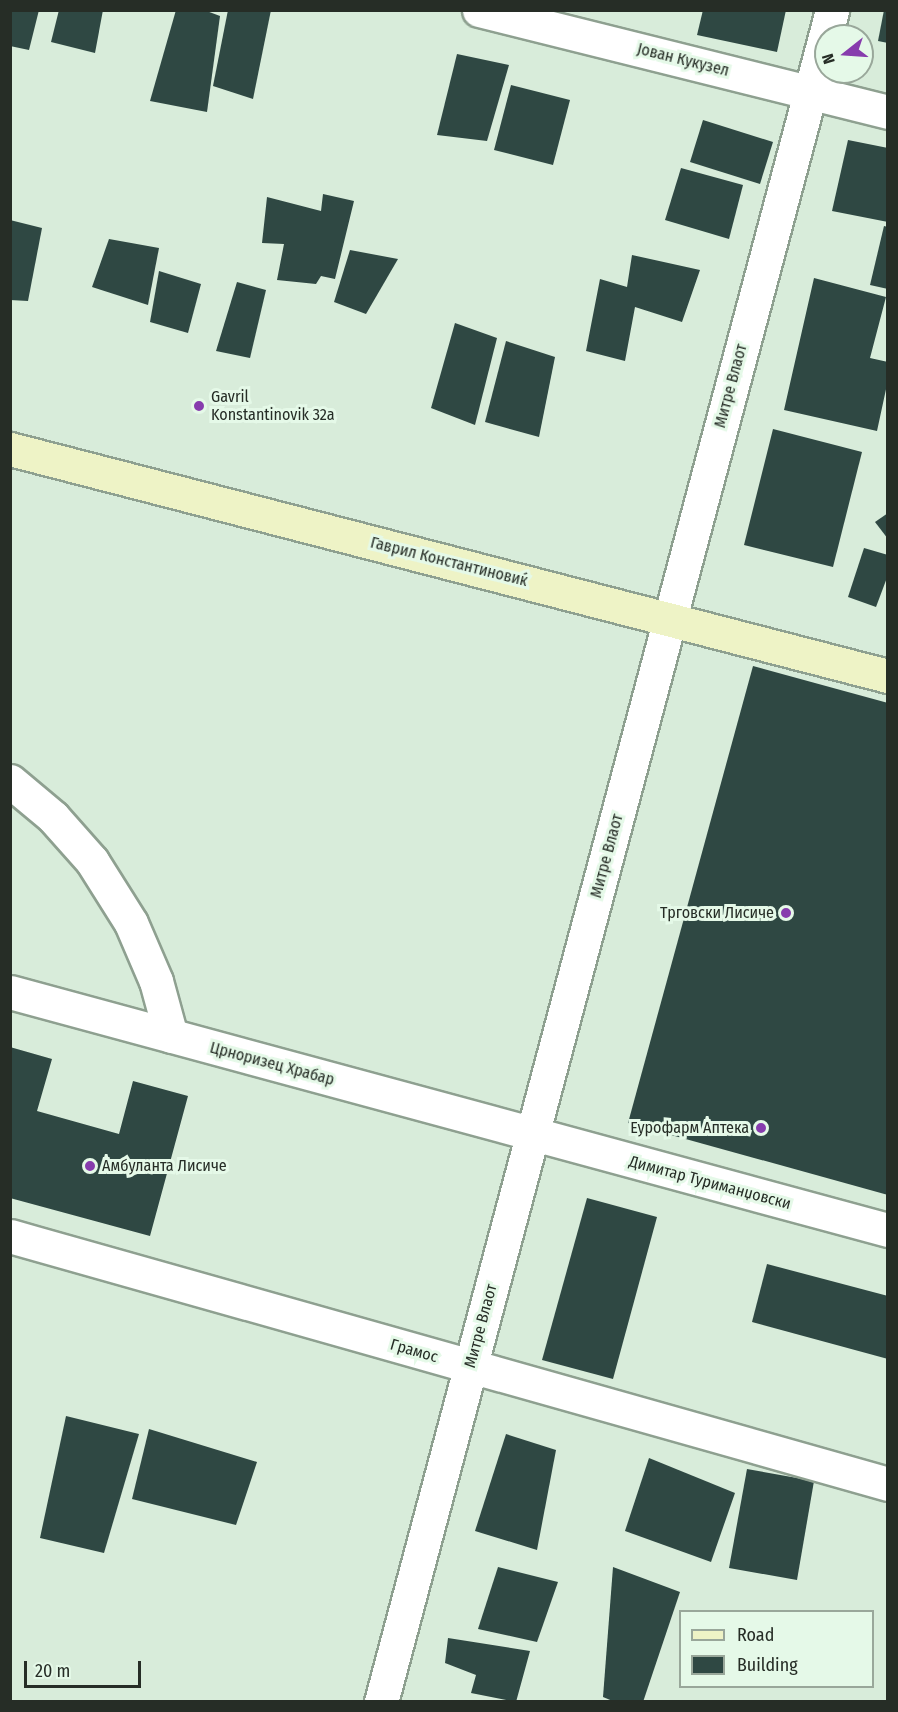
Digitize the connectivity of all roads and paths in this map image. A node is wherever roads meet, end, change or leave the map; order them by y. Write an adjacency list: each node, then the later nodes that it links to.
1 (479, 10): 3 (street, Јован Кукузел)
2 (832, 10): 3 (street, Митре Влаот)
3 (811, 91): 4 (street, Јован Кукузел); 6 (street, Митре Влаот)
4 (888, 112)
5 (10, 450): 6 (street, Гаврил Константиновиќ)
6 (669, 618): 7 (street, Гаврил Константиновиќ); 11 (street, Митре Влаот)
7 (888, 676)
8 (10, 780): 10 (street)
9 (10, 992): 10 (street, Црноризец Храбар)
10 (171, 1036): 11 (street, Црноризец Храбар)
11 (533, 1135): 12 (street, Димитар Туриманџовски); 14 (street, Митре Влаот)
12 (888, 1230)
13 (10, 1236): 14 (street, Грамос)
14 (470, 1366): 15 (street, Грамос); 16 (street, Митре Влаот)
15 (888, 1484)
16 (381, 1701)

